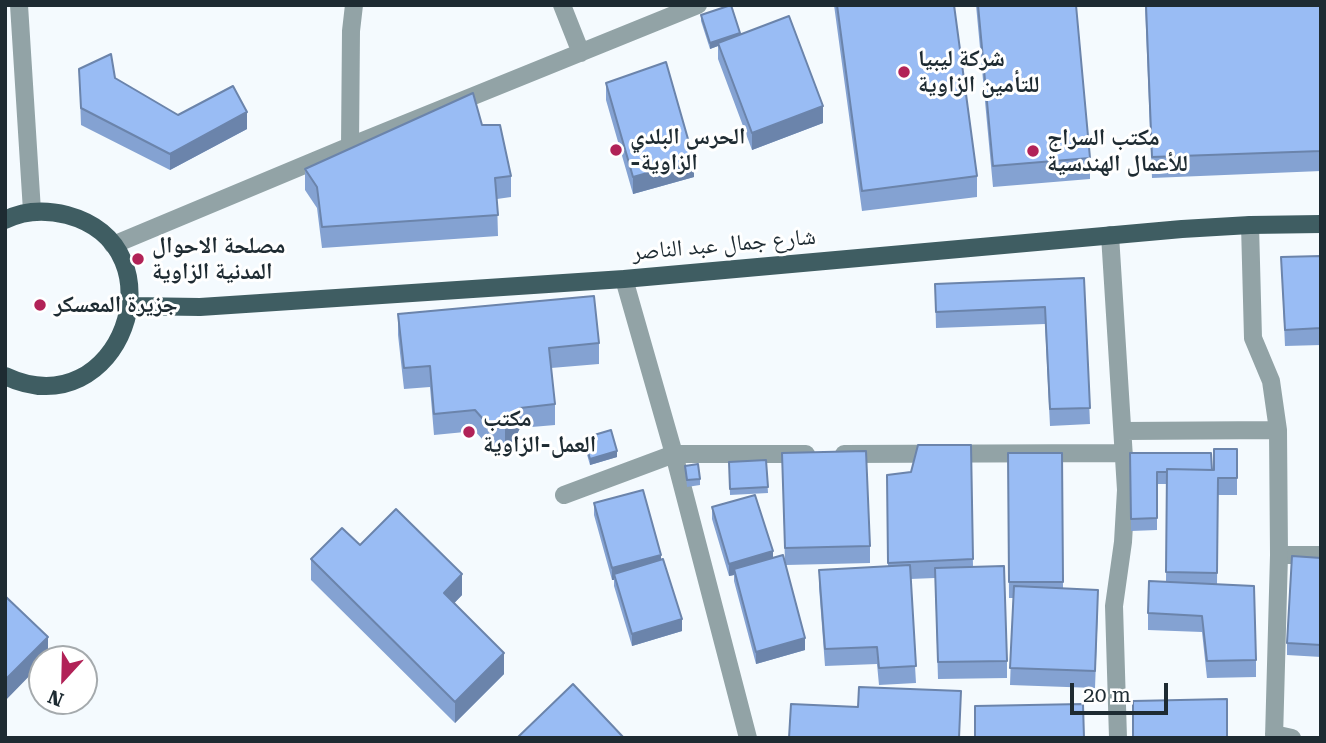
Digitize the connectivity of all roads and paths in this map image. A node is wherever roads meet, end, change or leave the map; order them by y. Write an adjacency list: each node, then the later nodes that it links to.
1 (19, 5): 7 (street)
2 (354, 5): 6 (street)
3 (562, 5): 5 (street)
4 (698, 5): 5 (street)
5 (581, 53): 6 (street)
6 (350, 146): 12 (street)
7 (32, 211): 8 (main road); 12 (main road)
8 (5, 220)
9 (1321, 224): 10 (main road, شارع جمال عبد الناصر)
10 (1250, 225): 11 (main road, شارع جمال عبد الناصر); 16 (street)
11 (1110, 235): 13 (main road, شارع جمال عبد الناصر); 17 (street)
12 (113, 245): 14 (main road)
13 (624, 279): 14 (main road, شارع جمال عبد الناصر); 19 (street)
14 (131, 306): 15 (main road)
15 (8, 381)
16 (1278, 430): 17 (street); 21 (street)
17 (1123, 431): 18 (street)
18 (1124, 453): 19 (street); 25 (street)
19 (674, 454): 20 (street); 24 (street)
20 (564, 495)
21 (1279, 555): 22 (street); 23 (street)
22 (1321, 555)
23 (1273, 736): 26 (street)
24 (748, 738)
25 (1118, 738)
26 (1292, 738)

